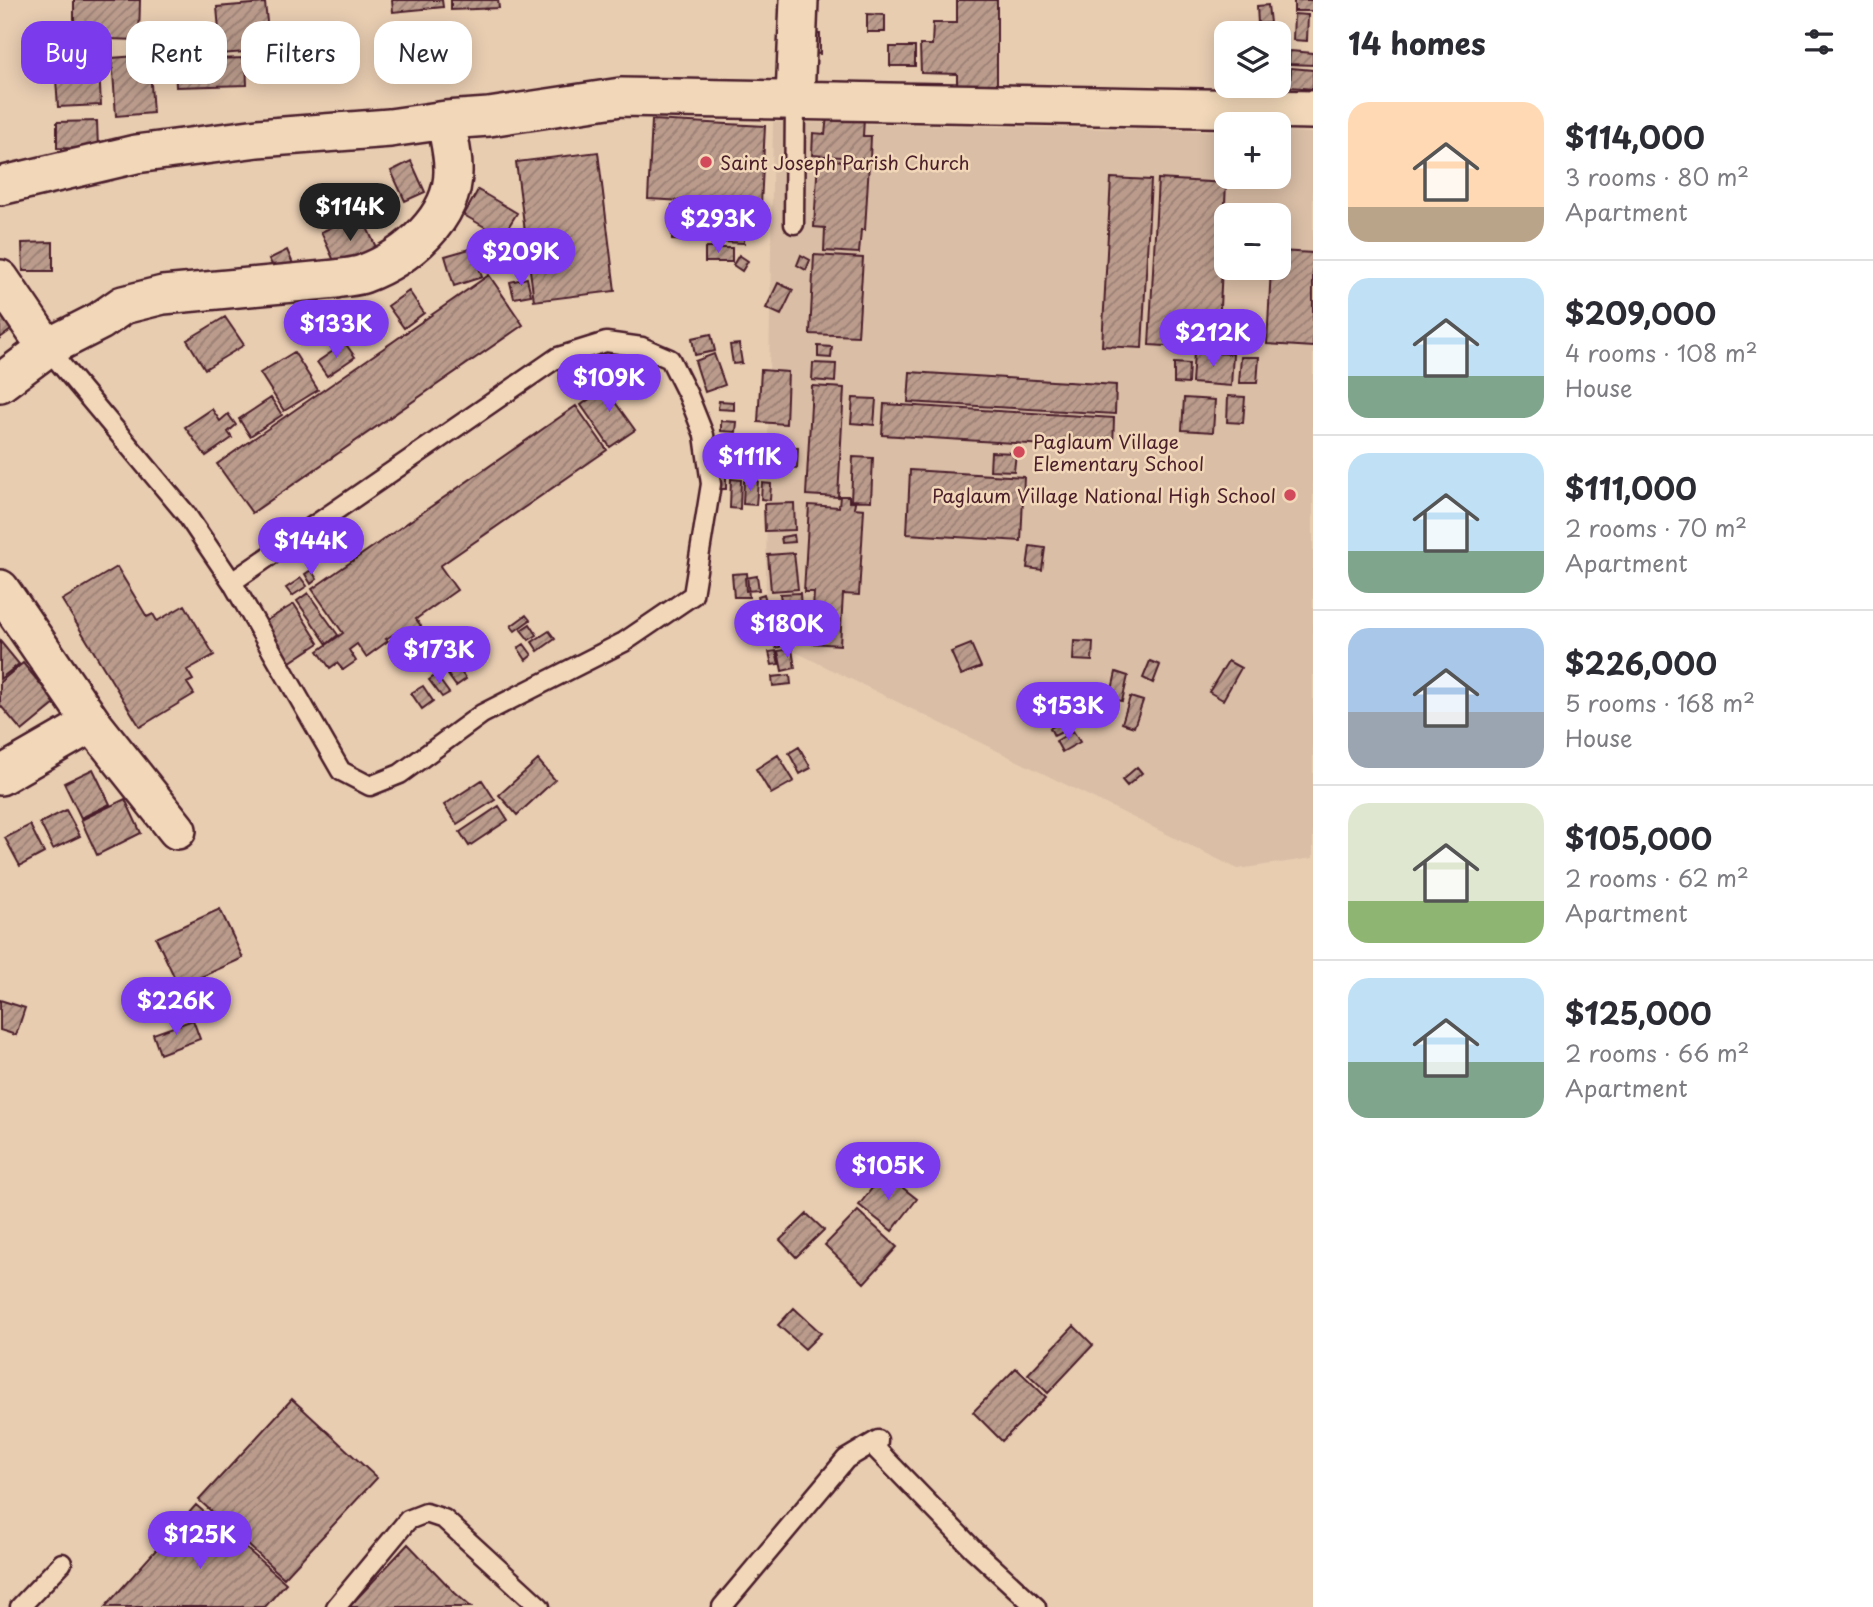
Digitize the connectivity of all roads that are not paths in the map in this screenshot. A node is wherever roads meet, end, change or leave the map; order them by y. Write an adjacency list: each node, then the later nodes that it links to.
1 (799, 0): 2 (street)
2 (795, 99): 3 (street); 4 (street); 6 (lane)
3 (1313, 110)
4 (446, 120): 5 (street); 8 (street)
5 (0, 186)
6 (794, 224)
7 (0, 279): 8 (street)
8 (47, 348): 9 (street); 10 (lane)
9 (0, 383)
10 (232, 582): 10 (lane)
11 (0, 589): 12 (street)
12 (92, 723): 13 (street); 14 (street)
13 (0, 776)
14 (177, 830)
15 (62, 1563): 16 (lane)
16 (20, 1607)
17 (336, 1607): 18 (lane)
18 (540, 1607)
19 (722, 1607): 20 (lane)
20 (1036, 1607)

